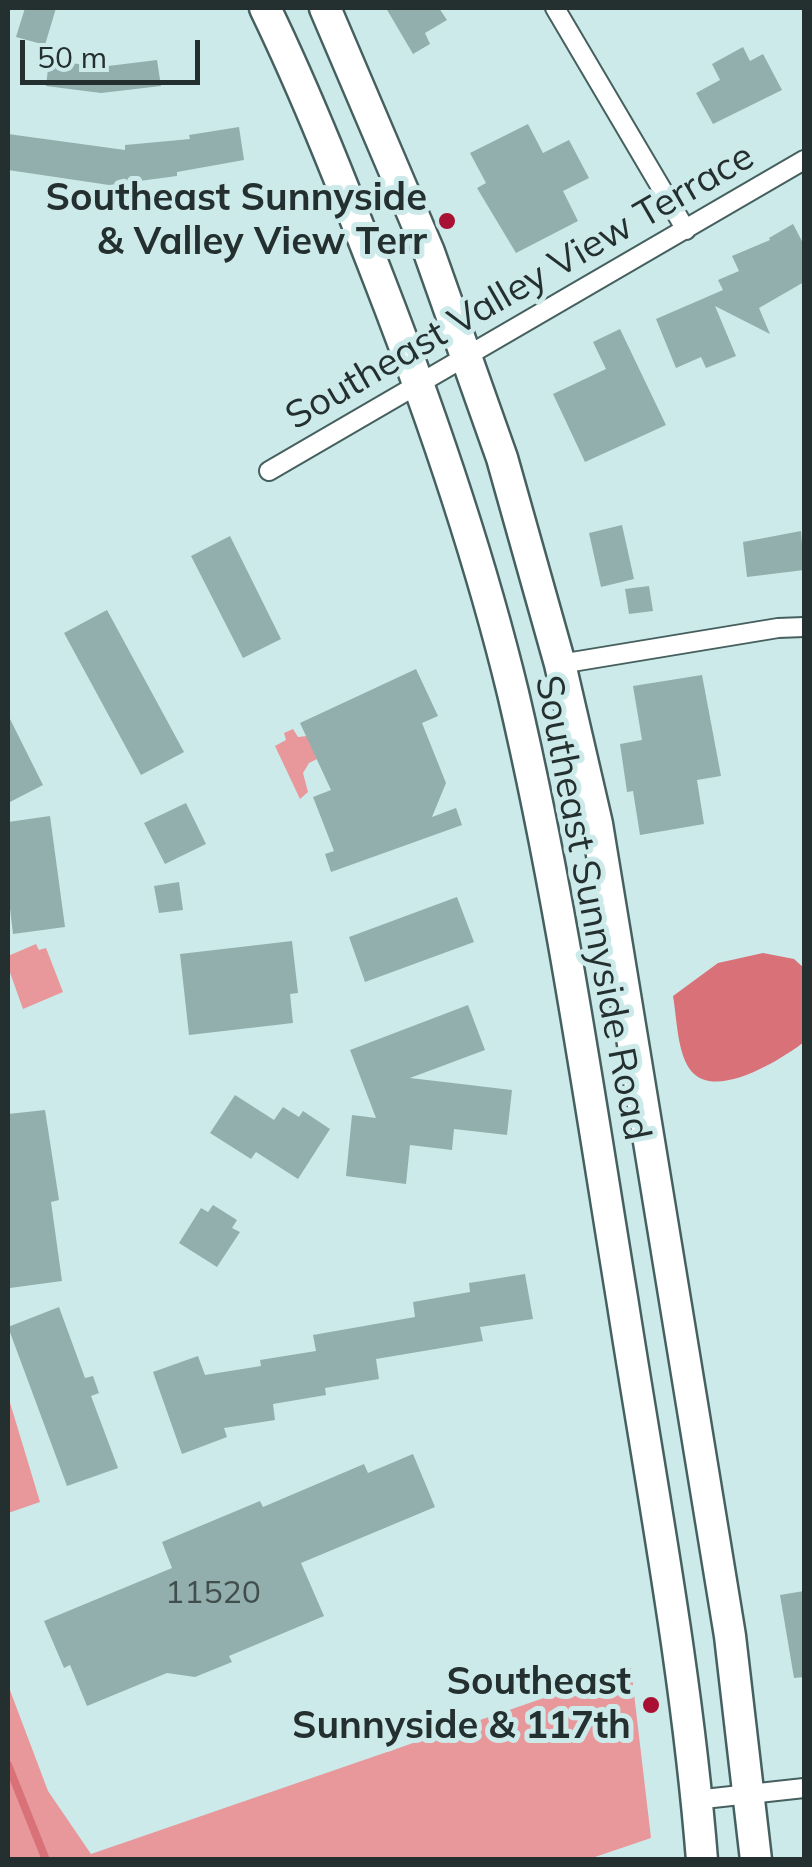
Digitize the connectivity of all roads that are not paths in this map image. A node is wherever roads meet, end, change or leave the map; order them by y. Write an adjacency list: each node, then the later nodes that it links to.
1 (264, 8): 7 (main road, Southeast Sunnyside Road)
2 (325, 8): 6 (main road, Southeast Sunnyside Road)
3 (555, 8): 5 (street)
4 (804, 160): 5 (street, Southeast Valley View Terrace)
5 (686, 230): 6 (street, Southeast Valley View Terrace)
6 (467, 357): 7 (street, Southeast Valley View Terrace); 10 (main road, Southeast Sunnyside Road)
7 (419, 384): 8 (street, Southeast Valley View Terrace); 13 (main road, Southeast Sunnyside Road)
8 (269, 470)
9 (804, 627): 10 (street)
10 (560, 664): 12 (main road, Southeast Sunnyside Road)
11 (804, 1788): 12 (street)
12 (749, 1794): 13 (street); 15 (main road, Southeast Sunnyside Road)
13 (696, 1800): 14 (main road, Southeast Sunnyside Road)
14 (702, 1860)
15 (756, 1860)

